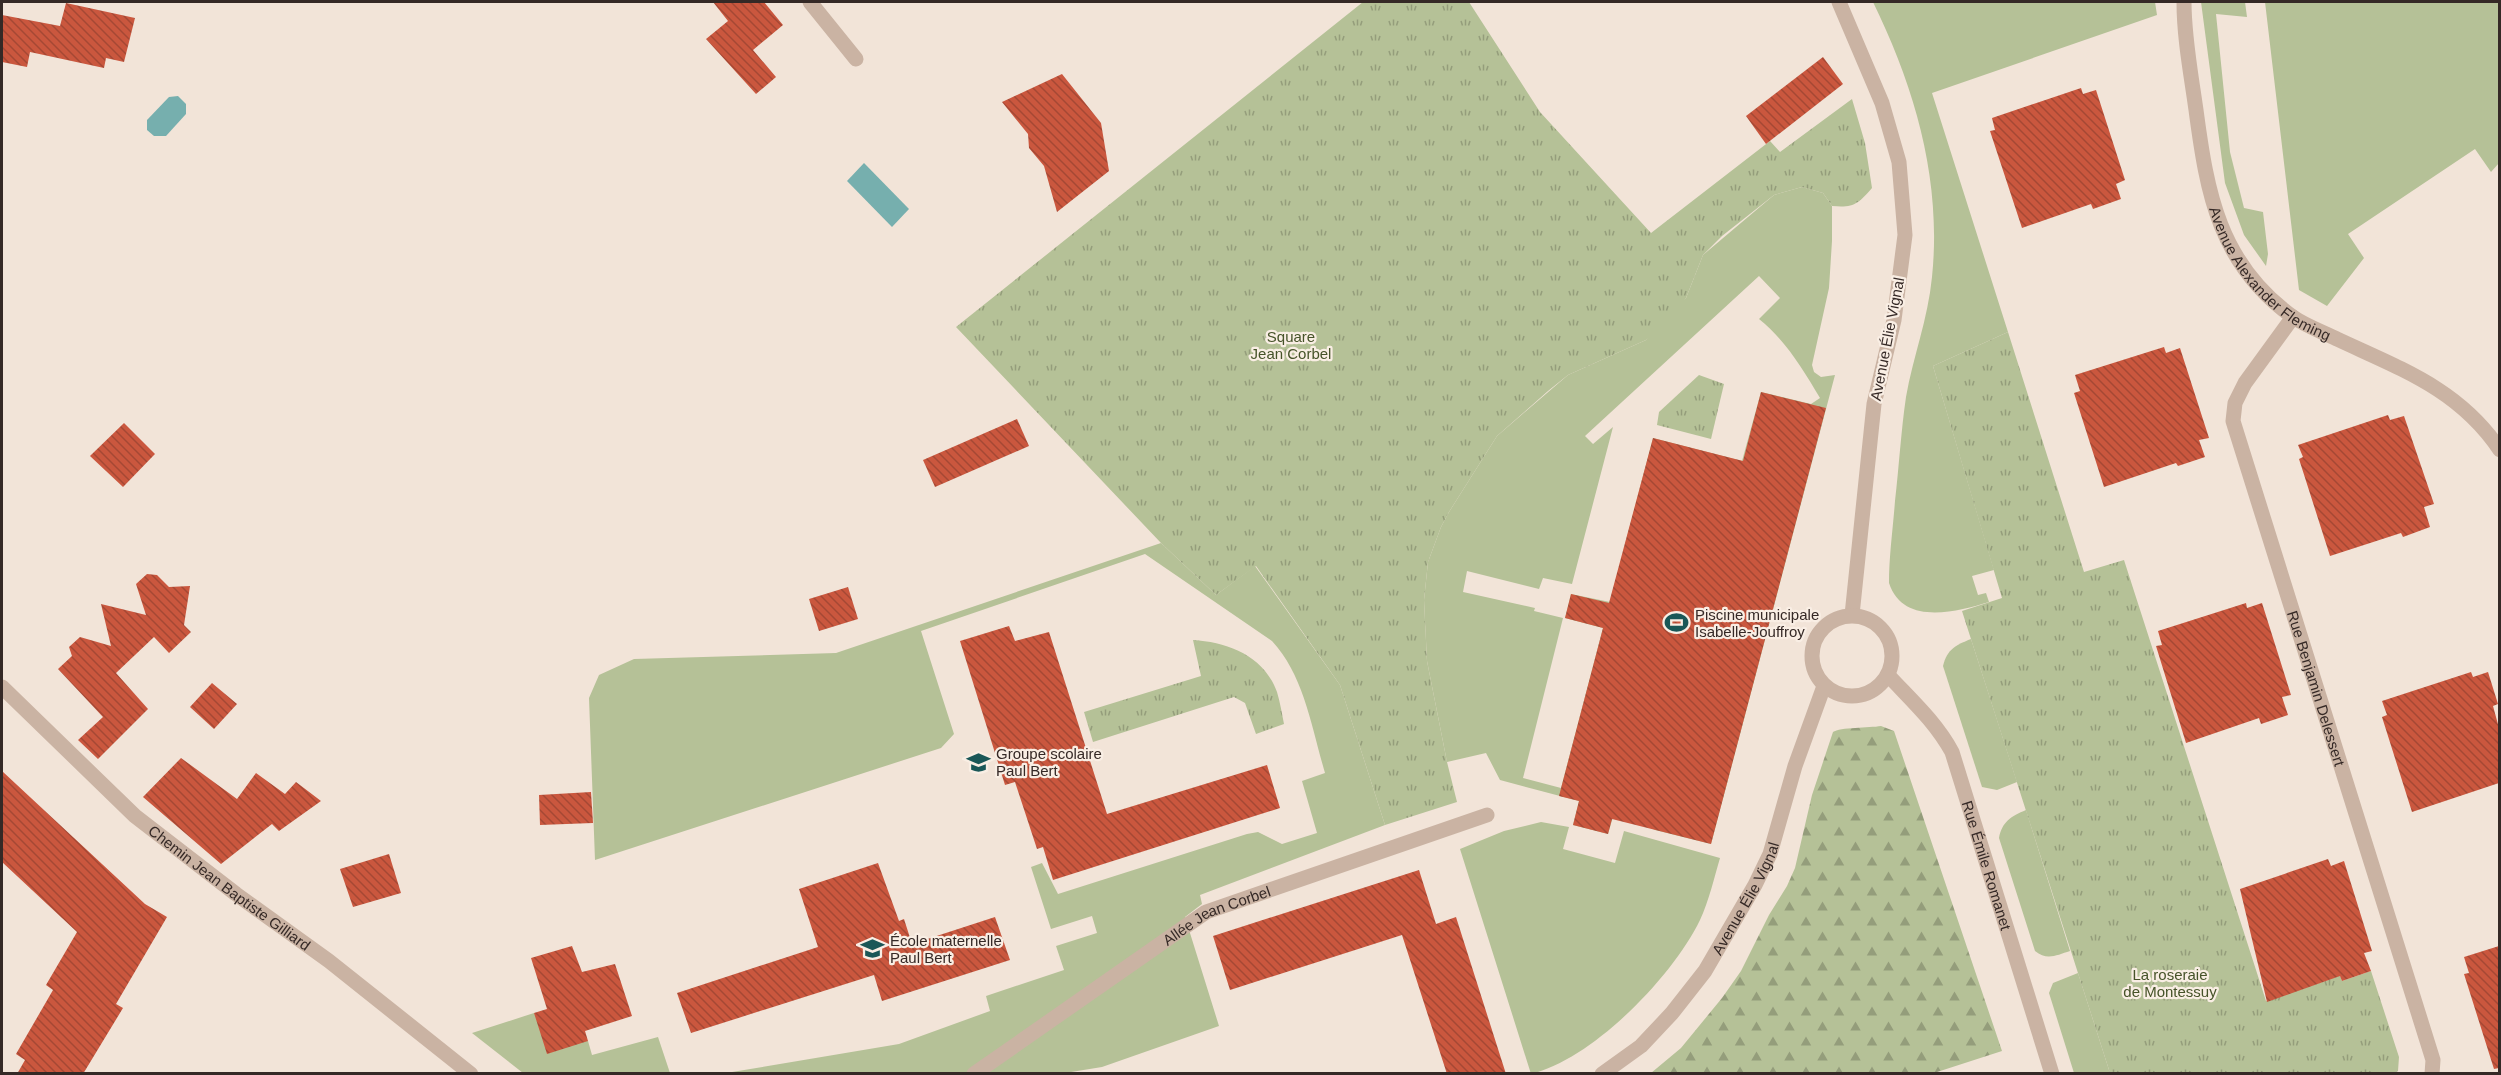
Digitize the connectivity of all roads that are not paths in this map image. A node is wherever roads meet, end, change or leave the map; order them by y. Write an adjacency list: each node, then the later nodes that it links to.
1 (810, 2): 4 (street)
2 (1839, 2): 7 (street, Avenue Élie Vignal)
3 (2184, 2): 5 (street, Avenue Alexander Fleming)
4 (856, 59)
5 (2293, 317): 6 (street, Avenue Alexander Fleming); 16 (street, Rue Benjamin Delessert)
6 (2499, 450)
7 (1851, 615): 8 (street); 9 (street)
8 (1888, 675): 9 (street); 15 (street, Rue Émile Romanet)
9 (1824, 686): 14 (street, Avenue Élie Vignal)
10 (2, 687): 12 (street, Chemin Jean Baptiste Gilliard)
11 (1487, 815): 13 (street, Allée Jean Corbel)
12 (471, 1074)
13 (974, 1074)
14 (1602, 1074)
15 (2052, 1074)
16 (2432, 1074)

